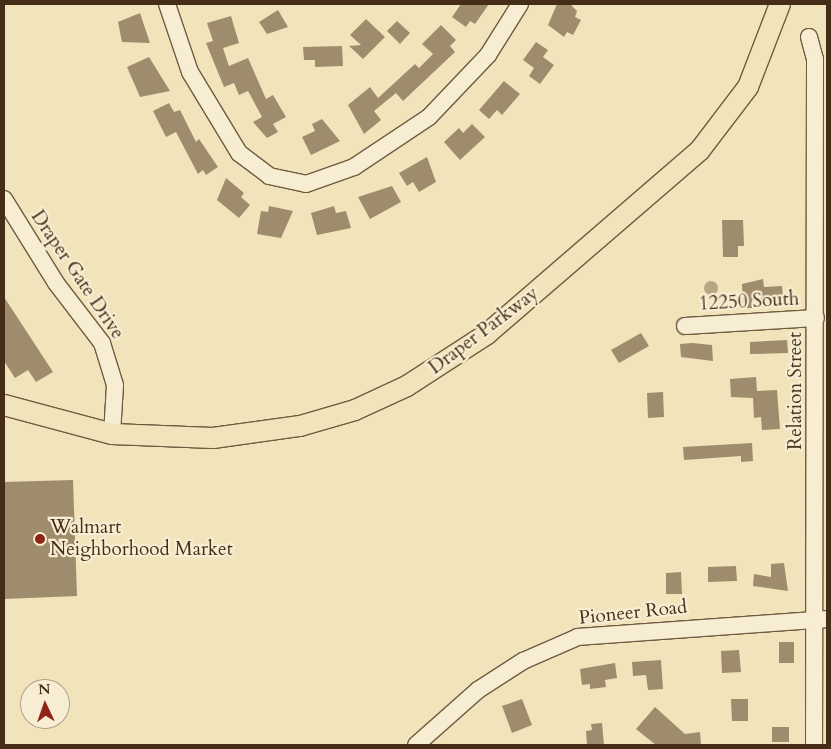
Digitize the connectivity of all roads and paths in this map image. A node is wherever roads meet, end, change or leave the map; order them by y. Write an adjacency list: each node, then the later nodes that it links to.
1 (167, 4): 2 (street)
2 (520, 4)
3 (780, 4): 9 (main road, Draper Parkway)
4 (809, 37): 6 (street, Relation Street)
5 (4, 199): 9 (street, Draper Gate Drive)
6 (816, 318): 7 (street, 12250 South); 10 (street, Relation Street)
7 (685, 326)
8 (4, 405): 9 (main road, Draper Parkway)
9 (112, 434)
10 (822, 619): 11 (street, Pioneer Road); 12 (street, Relation Street)
11 (416, 745)
12 (814, 745)

